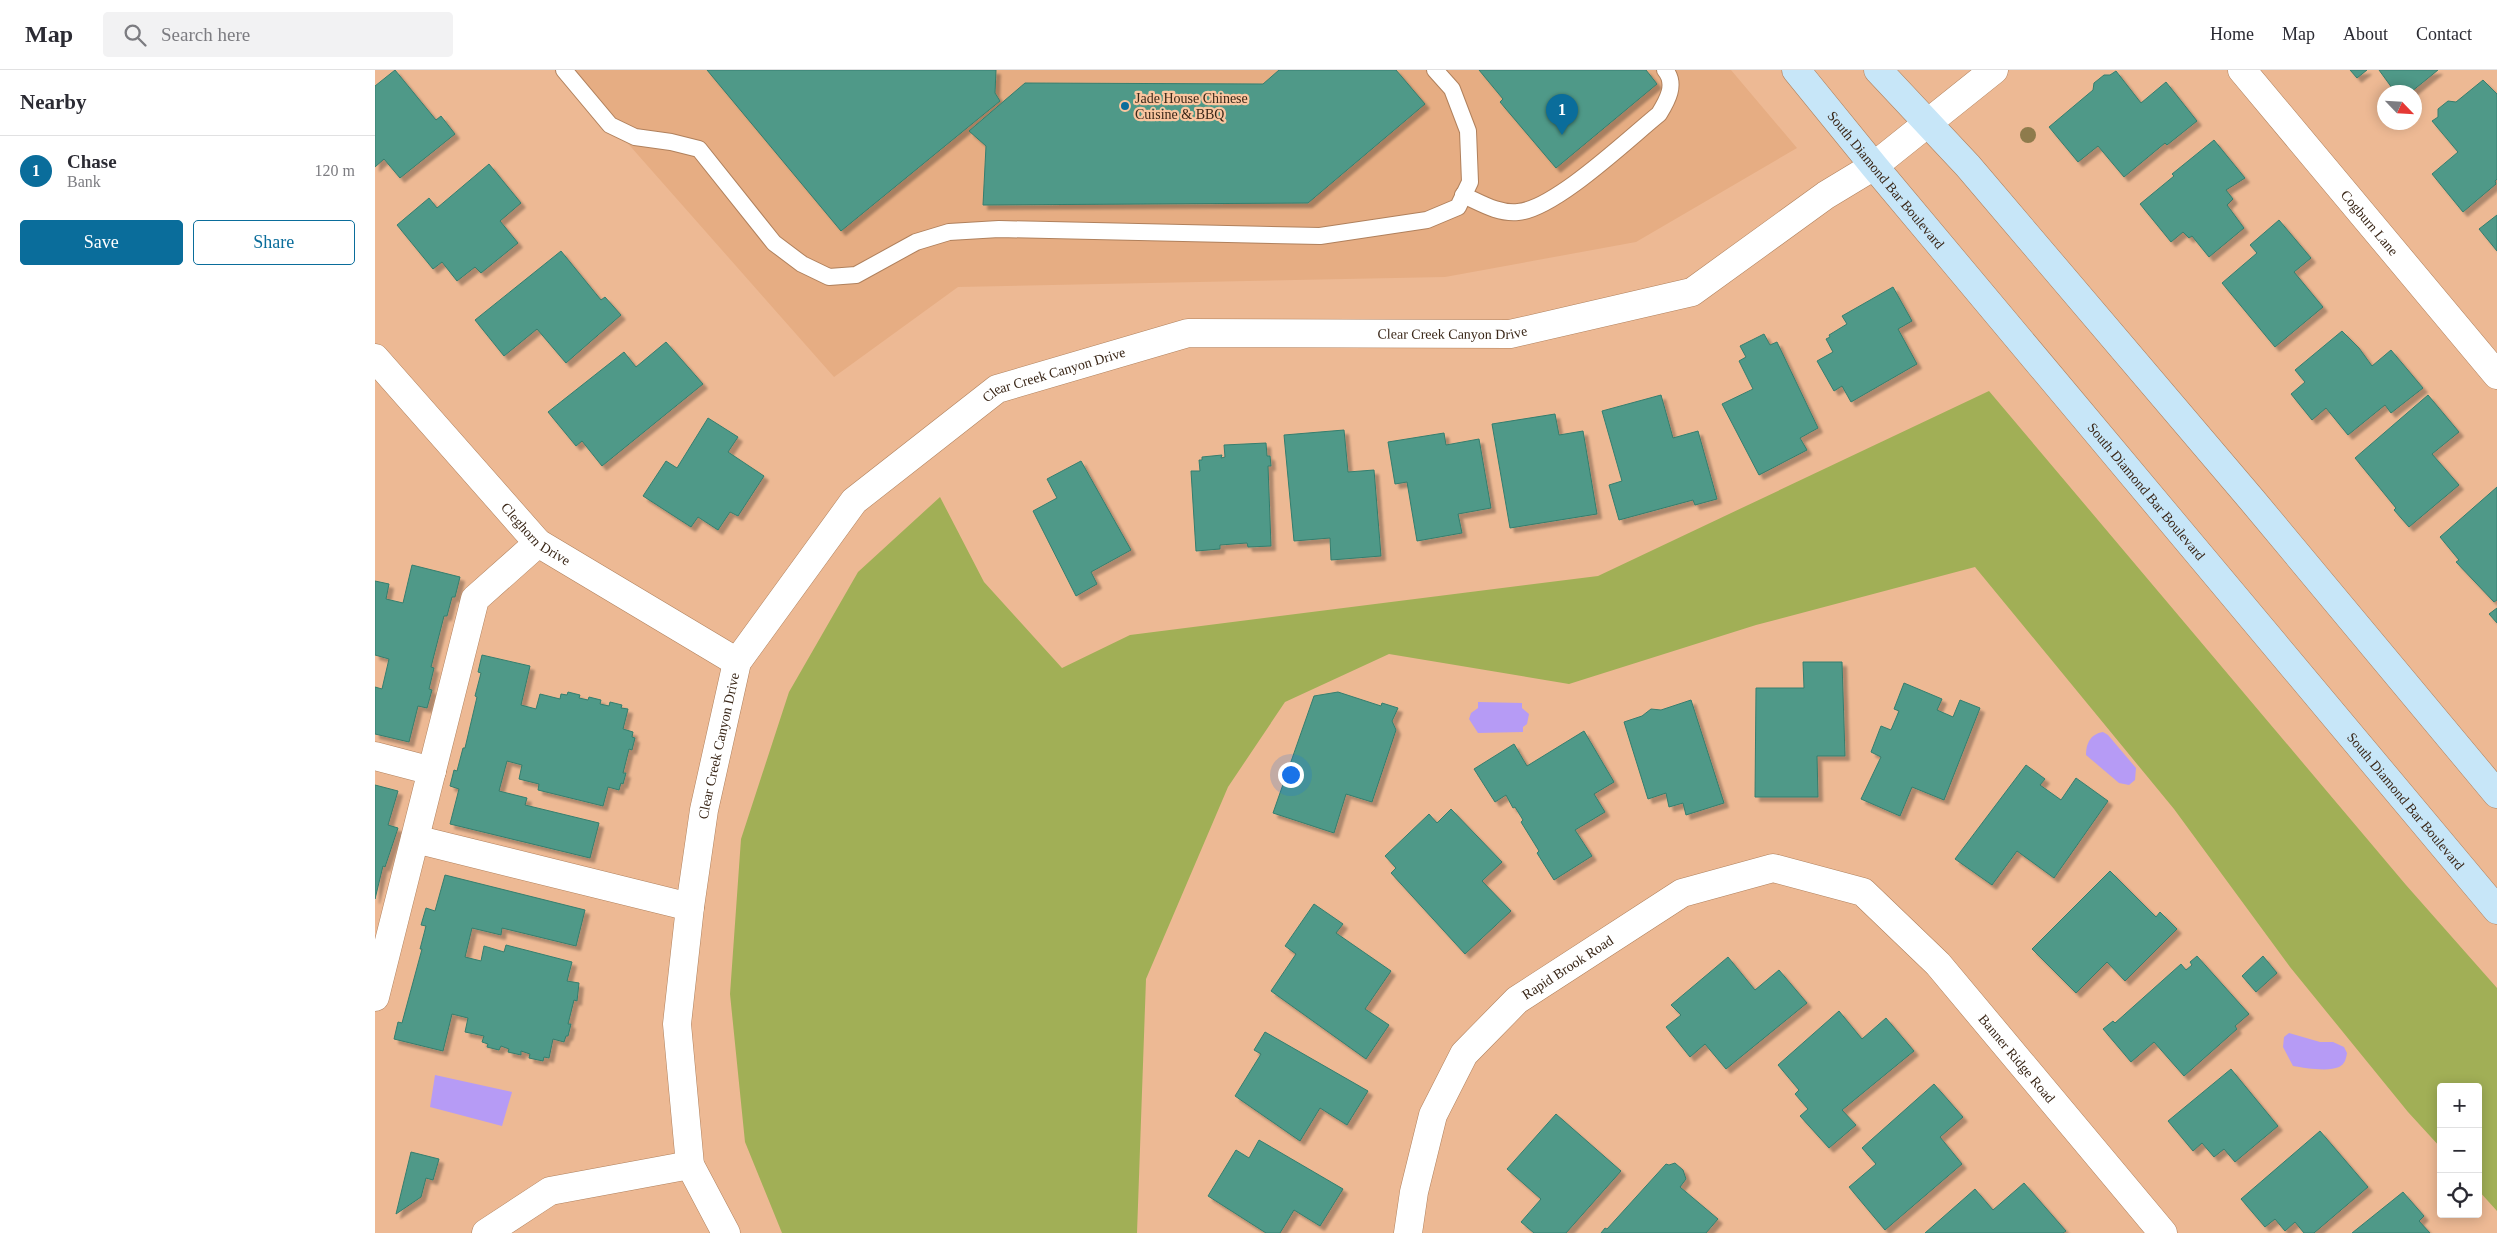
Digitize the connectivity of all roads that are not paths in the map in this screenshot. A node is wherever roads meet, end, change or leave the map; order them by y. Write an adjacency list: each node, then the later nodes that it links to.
1 (564, 70): 10 (lane)
2 (1435, 70): 10 (lane)
3 (1665, 70): 10 (lane)
4 (1796, 70): 9 (main road, South Diamond Bar Boulevard)
5 (1878, 70): 8 (main road)
6 (1994, 70): 8 (street, Clear Creek Canyon Drive)
7 (2242, 70): 12 (street, Cogburn Lane)
8 (1927, 123): 9 (street, Clear Creek Canyon Drive); 17 (main road)
9 (1874, 166): 14 (street, Clear Creek Canyon Drive); 21 (main road, South Diamond Bar Boulevard)
10 (1463, 195)
11 (375, 358): 13 (street, Cleghorn Drive)
12 (2497, 375)
13 (538, 543): 14 (street, Cleghorn Drive); 16 (street)
14 (737, 662): 20 (street, Clear Creek Canyon Drive)
15 (375, 756): 16 (street)
16 (432, 771): 18 (street)
17 (2497, 794)
18 (415, 839): 20 (street); 22 (street)
19 (1863, 892): 26 (street, Rapid Brook Road); 27 (street, Banner Ridge Road)
20 (690, 906): 23 (street, Clear Creek Canyon Drive)
21 (2497, 910)
22 (375, 997)
23 (690, 1165): 24 (street); 25 (street, Clear Creek Canyon Drive)
24 (486, 1233)
25 (726, 1233)
26 (1408, 1233)
27 (2163, 1233)

